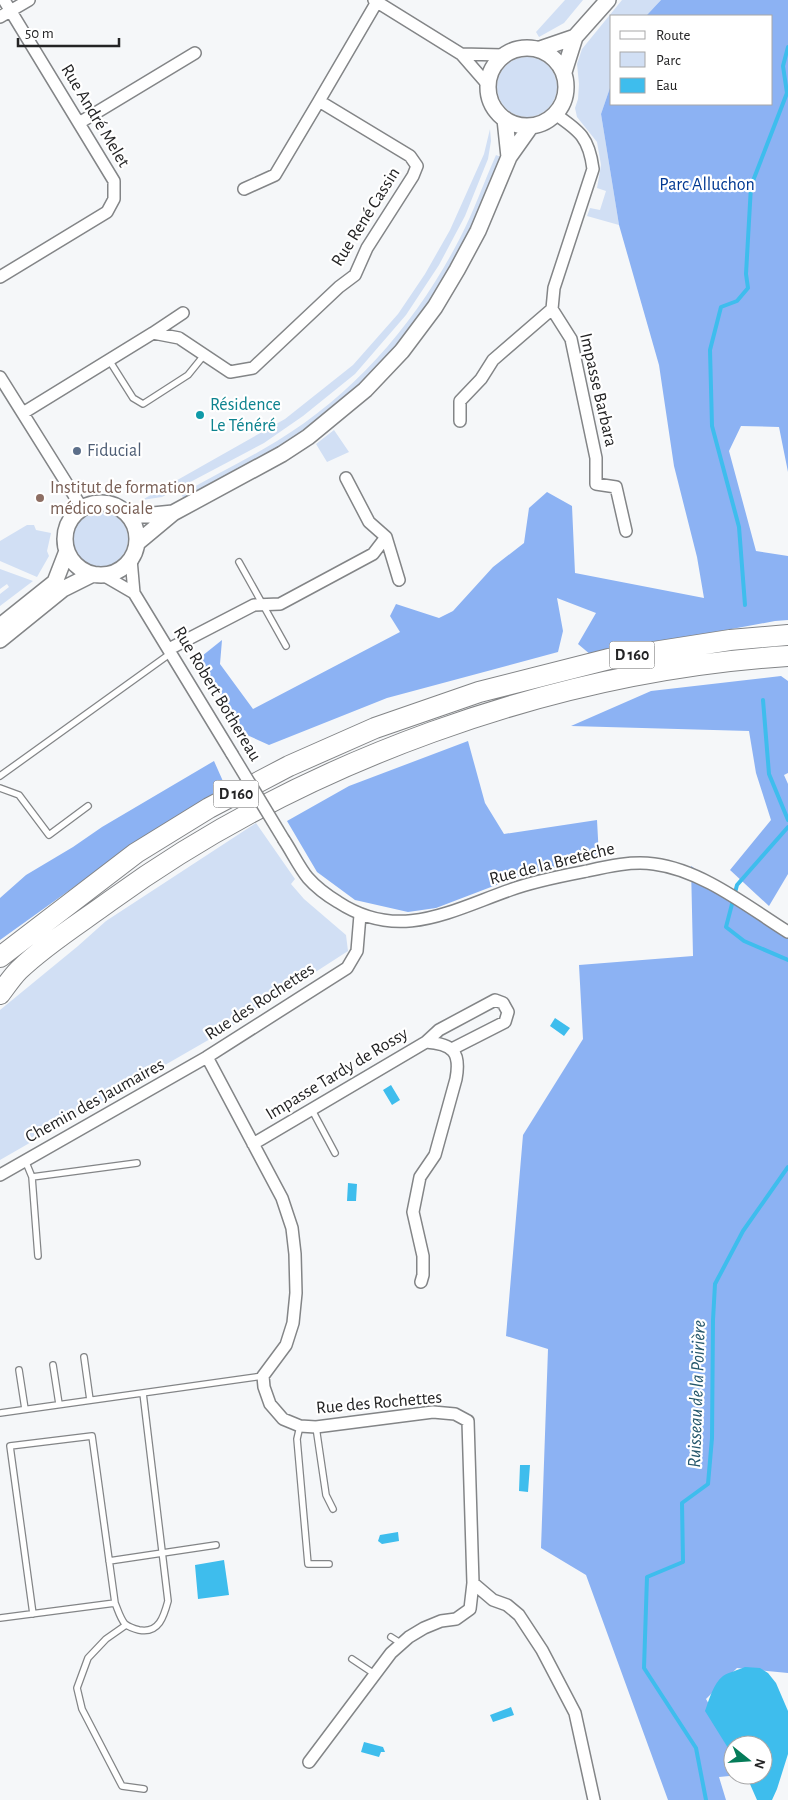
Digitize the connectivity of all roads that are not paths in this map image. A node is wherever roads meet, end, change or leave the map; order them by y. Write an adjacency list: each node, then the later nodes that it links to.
1 (4, 0): 5 (street, Rue André Melet)
2 (29, 0): 5 (street)
3 (608, 0): 7 (main road)
4 (376, 1): 10 (street); 14 (street)
5 (11, 11): 6 (street); 17 (street, Rue André Melet)
6 (0, 17)
7 (575, 38): 8 (main road); 12 (main road)
8 (540, 49): 11 (main road); 12 (main road)
9 (195, 53): 17 (street)
10 (461, 54): 11 (street); 13 (street)
11 (503, 55): 13 (main road)
12 (564, 72): 15 (main road)
13 (488, 85): 16 (main road)
14 (318, 101): 20 (street); 25 (street, Rue René Cassin)
15 (555, 114): 18 (main road); 22 (street)
16 (505, 119): 18 (main road); 19 (main road)
17 (79, 124): 21 (street, Rue André Melet)
18 (530, 126): 19 (main road)
19 (509, 157): 32 (main road)
20 (244, 188)
21 (0, 277)
22 (552, 309): 29 (street); 34 (street, Impasse Barbara)
23 (183, 313): 24 (street)
24 (153, 333): 25 (street, Rue René Cassin); 26 (street)
25 (205, 354): 26 (lane)
26 (109, 360): 28 (street)
27 (0, 377): 28 (street)
28 (23, 412): 31 (street)
29 (460, 421)
30 (346, 478): 35 (street)
31 (82, 508): 33 (main road); 37 (main road)
32 (172, 514): 33 (main road); 36 (main road)
33 (128, 515): 36 (main road)
34 (626, 531)
35 (386, 537): 41 (street); 43 (street)
36 (137, 542): 38 (main road)
37 (67, 551): 40 (main road); 44 (main road)
38 (131, 559): 40 (main road); 42 (street, Rue Robert Bothereau)
39 (239, 562): 43 (lane)
40 (98, 575): 42 (street, Rue Robert Bothereau); 46 (main road)
41 (399, 580)
42 (134, 593): 48 (street, Rue Robert Bothereau)
43 (264, 605): 47 (lane); 48 (street)
44 (0, 626)
45 (788, 635): 56 (highway, D 160)
46 (0, 640)
47 (286, 646)
48 (170, 651): 50 (lane); 53 (street, Rue Robert Bothereau, bridge)
49 (788, 656): 57 (highway, D 160)
50 (0, 776)
51 (0, 788): 52 (lane)
52 (88, 806)
53 (284, 840): 54 (street, Rue de la Bretèche)
54 (360, 915): 55 (street, Rue de la Bretèche); 62 (street, Rue des Rochettes)
55 (788, 932)
56 (0, 957)
57 (18, 971): 58 (highway, D 160); 59 (highway, D 160)
58 (0, 987)
59 (0, 994)
60 (426, 1042): 61 (street, Impasse Tardy de Rossy); 61 (street); 63 (street, Impasse Tardy de Rossy)
61 (452, 1049): 71 (street)
62 (207, 1057): 64 (street, Rue des Rochettes); 66 (street, Chemin des Jaumaires)
63 (312, 1110): 64 (street, Impasse Tardy de Rossy); 65 (lane)
64 (253, 1144): 75 (street, Rue des Rochettes)
65 (334, 1153)
66 (25, 1160): 68 (street, Chemin des Jaumaires); 69 (lane)
67 (137, 1163): 69 (lane)
68 (0, 1174)
69 (32, 1177): 70 (lane)
70 (38, 1256)
71 (421, 1282)
72 (84, 1357): 77 (lane)
73 (53, 1365): 78 (lane)
74 (19, 1370): 79 (lane)
75 (263, 1376): 76 (lane); 81 (street, Rue des Rochettes)
76 (143, 1393): 77 (lane); 85 (lane)
77 (90, 1400): 78 (lane)
78 (59, 1404): 79 (lane)
79 (25, 1409): 80 (lane)
80 (0, 1413)
81 (300, 1426): 82 (street, Rue des Rochettes); 87 (lane)
82 (316, 1427): 83 (lane); 88 (street, Rue des Rochettes)
83 (332, 1509)
84 (216, 1545): 85 (lane)
85 (163, 1554): 86 (lane); 92 (lane)
86 (109, 1561): 89 (lane); 90 (lane)
87 (329, 1564)
88 (473, 1583): 94 (street, Rue des Rochettes); 99 (street)
89 (115, 1603): 90 (lane); 92 (lane)
90 (33, 1614): 91 (lane)
91 (0, 1618)
92 (126, 1625): 98 (lane)
93 (391, 1637): 94 (lane)
94 (402, 1644): 96 (street, Rue des Rochettes)
95 (352, 1658): 96 (lane)
96 (376, 1675): 97 (street, Rue des Rochettes)
97 (309, 1762)
98 (144, 1789)
99 (594, 1800)

